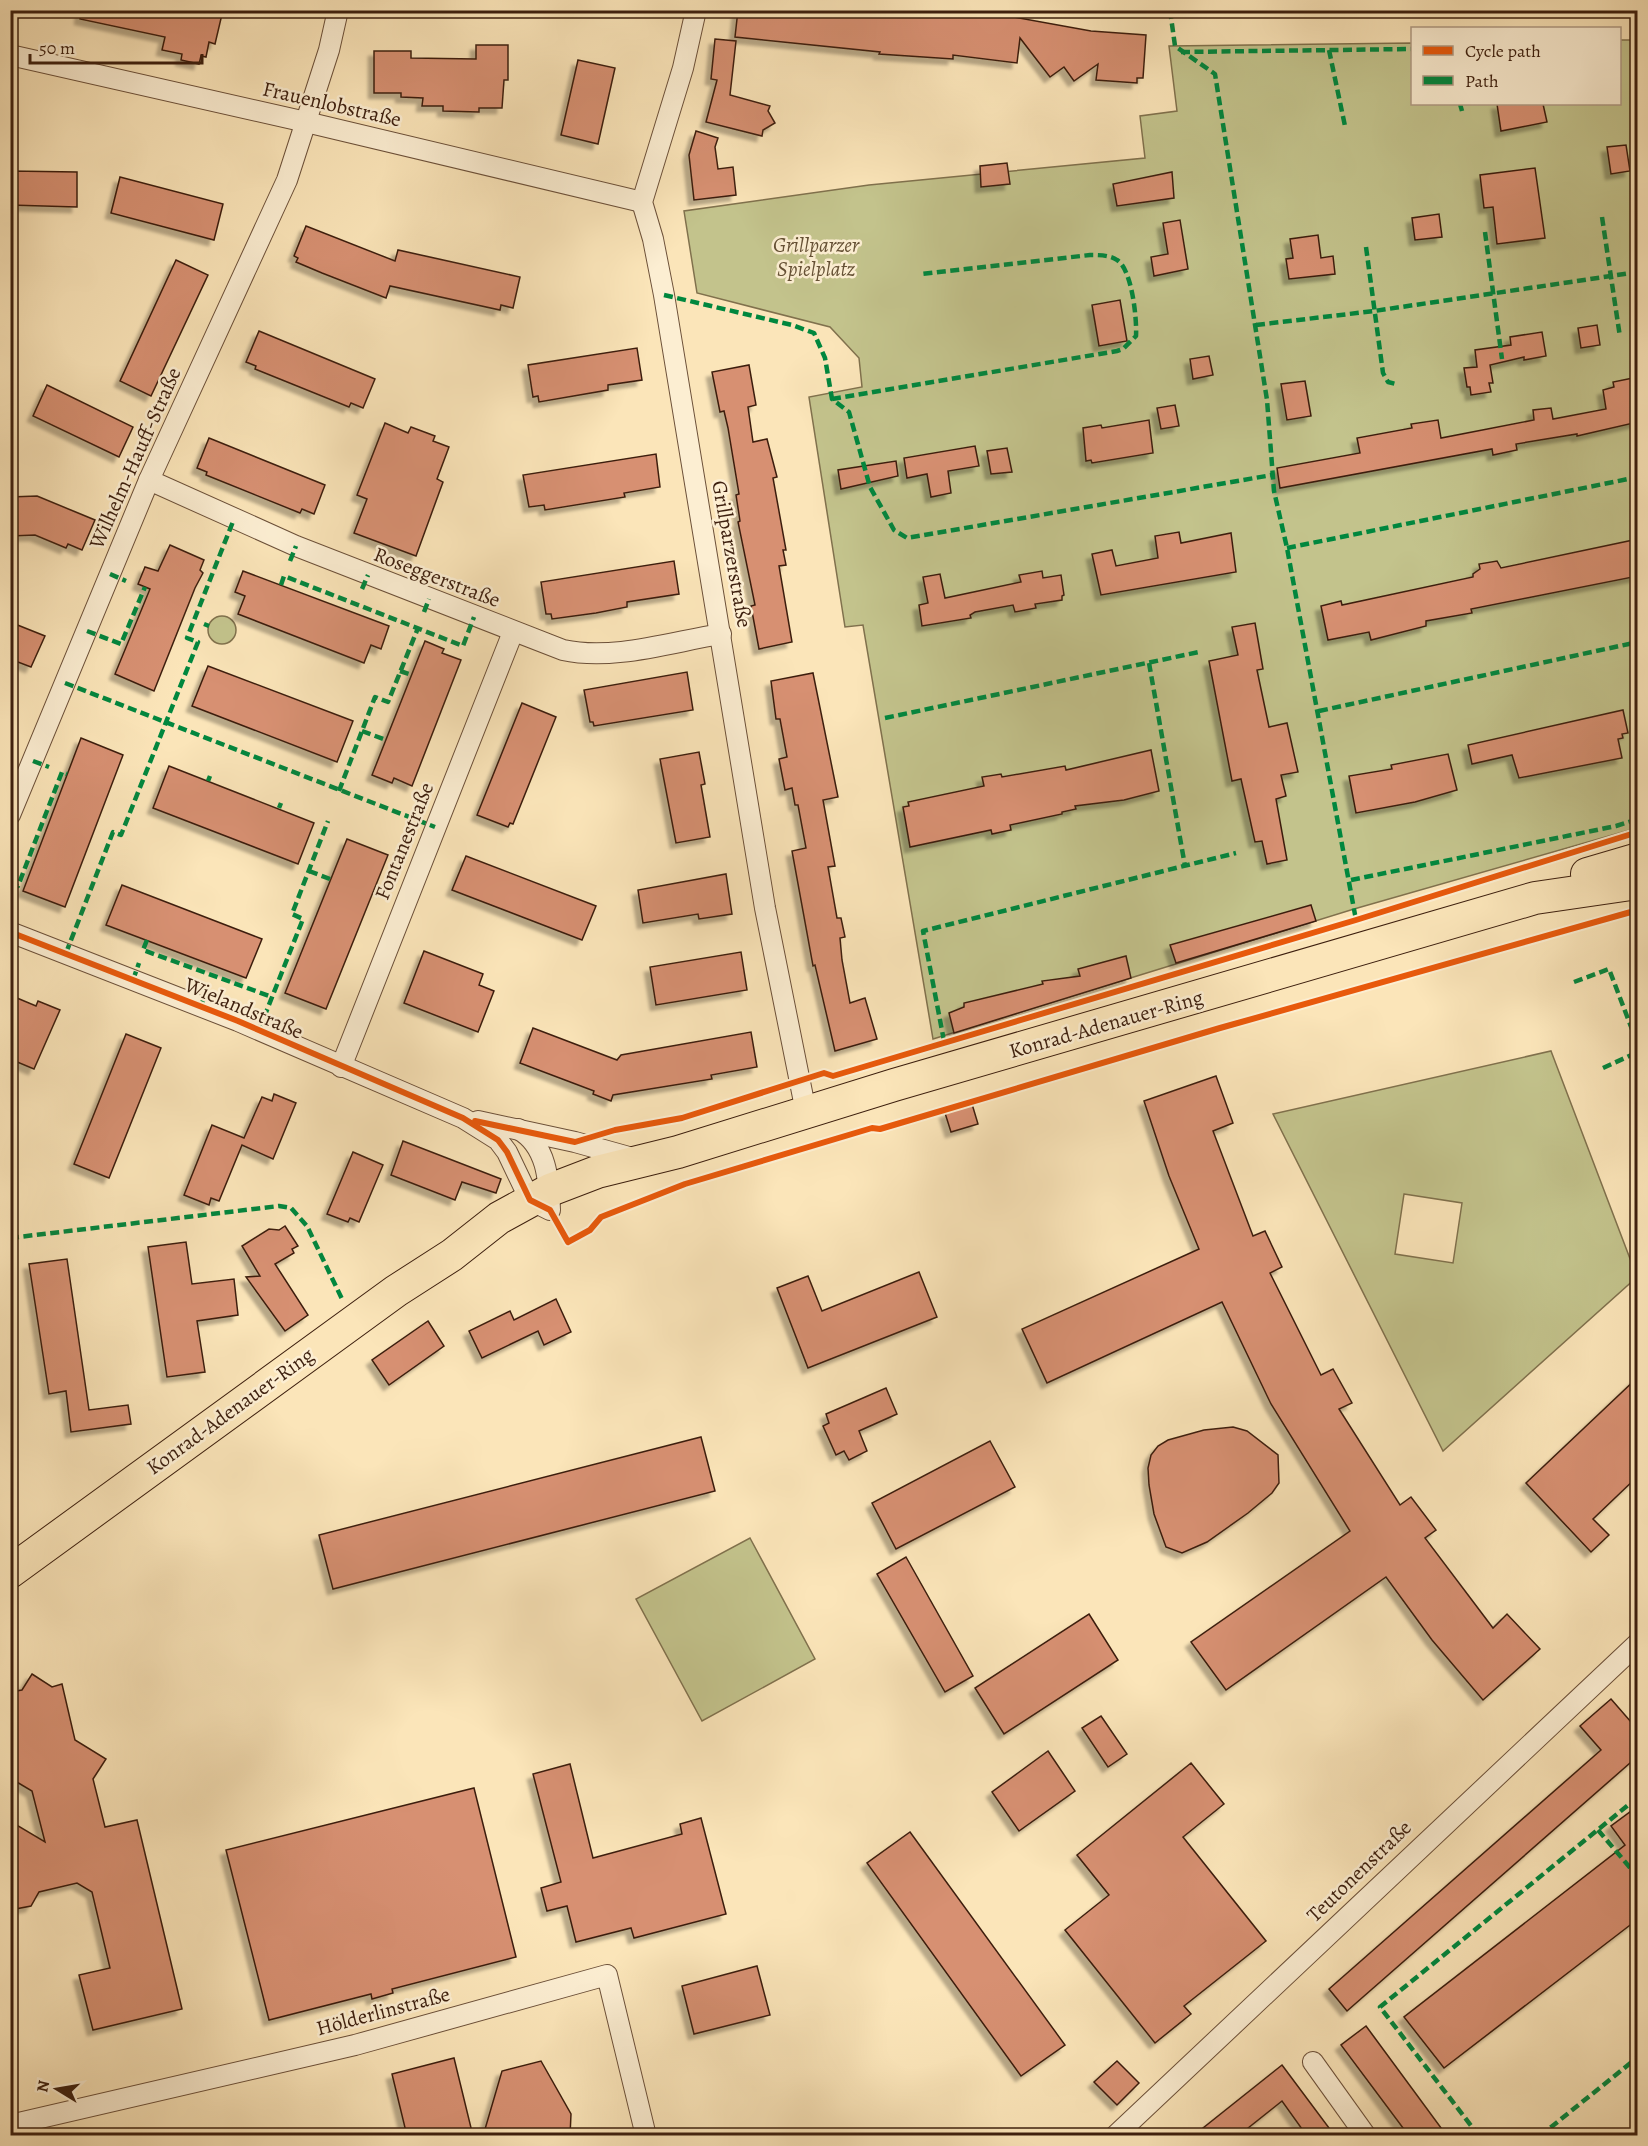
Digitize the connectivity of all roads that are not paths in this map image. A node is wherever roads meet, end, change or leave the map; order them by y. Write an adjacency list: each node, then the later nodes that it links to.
1 (338, 10): 4 (street, Wilhelm-Hauff-Straße)
2 (696, 10): 5 (street)
3 (10, 55): 4 (street, Frauenlobstraße)
4 (306, 122): 5 (street, Frauenlobstraße); 6 (street, Wilhelm-Hauff-Straße)
5 (642, 202): 8 (street, Grillparzerstraße)
6 (148, 480): 7 (street, Roseggerstraße); 9 (street, Wilhelm-Hauff-Straße)
7 (513, 632): 8 (street, Roseggerstraße); 14 (street, Fontanestraße)
8 (721, 634): 15 (street, Grillparzerstraße)
9 (10, 815)
10 (1638, 859): 12 (main road, Konrad-Adenauer-Ring)
11 (1638, 883): 12 (main road, Konrad-Adenauer-Ring)
12 (1535, 898): 15 (main road, Konrad-Adenauer-Ring)
13 (10, 932): 14 (street, Wielandstraße)
14 (341, 1067): 16 (street, Wielandstraße)
15 (806, 1112): 18 (main road, Konrad-Adenauer-Ring)
16 (464, 1118): 17 (street, Wielandstraße); 20 (street, Wielandstraße)
17 (518, 1129): 19 (street, Wielandstraße); 20 (street)
18 (678, 1152): 19 (main road, Konrad-Adenauer-Ring); 20 (main road, Konrad-Adenauer-Ring)
19 (640, 1160): 20 (main road, Konrad-Adenauer-Ring)
20 (543, 1200): 21 (main road, Konrad-Adenauer-Ring)
21 (10, 1572)
22 (1638, 1642): 26 (street, Teutonenstraße)
23 (1313, 2062): 27 (street)
24 (10, 2125): 25 (street, Hölderlinstraße)
25 (646, 2136)
26 (1115, 2136)
27 (1366, 2136)

